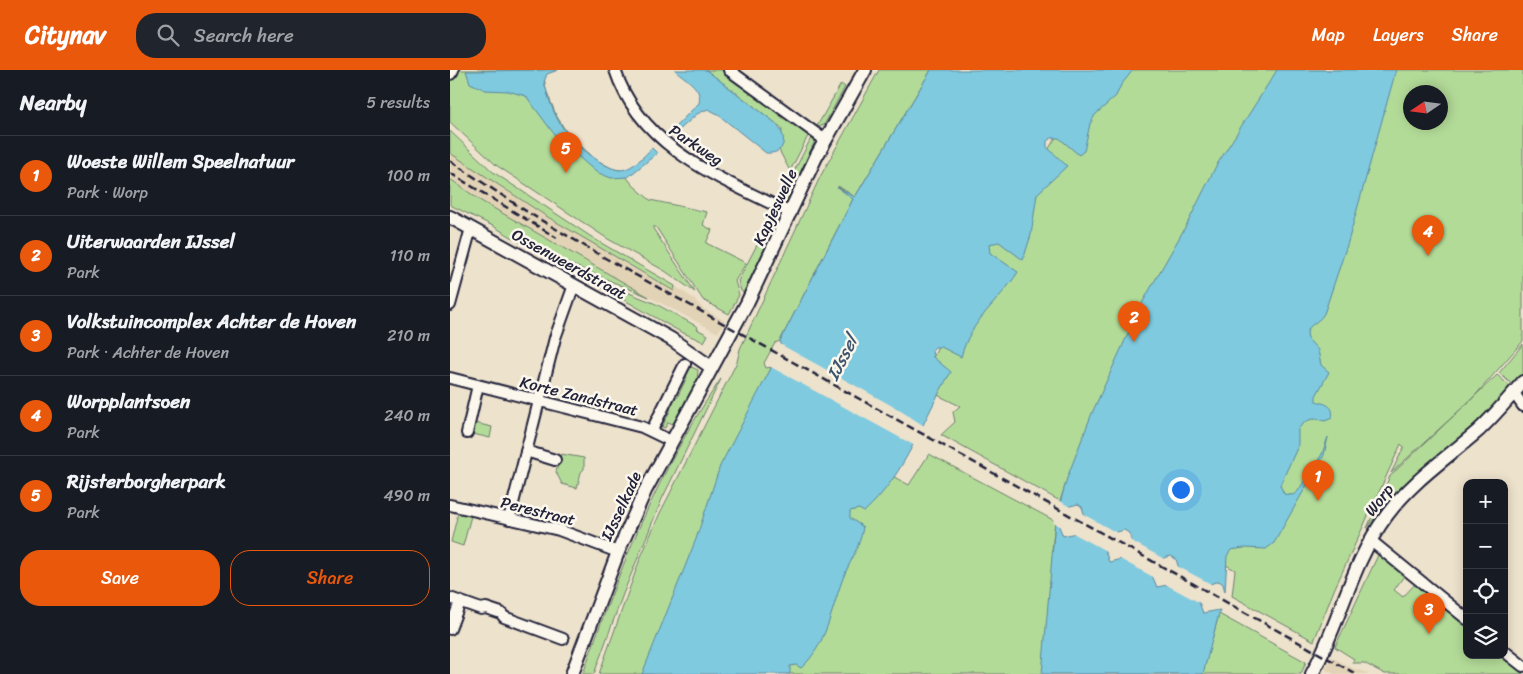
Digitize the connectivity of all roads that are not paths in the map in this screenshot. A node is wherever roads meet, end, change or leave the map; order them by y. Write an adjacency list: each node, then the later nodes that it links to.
1 (452, 70): 5 (street)
2 (615, 70): 7 (street, Parkweg)
3 (729, 70): 6 (street)
4 (860, 72): 6 (street, Kapjeswelle)
5 (450, 73)
6 (822, 138): 7 (street, Kapjeswelle)
7 (788, 211): 13 (street, Kapjeswelle)
8 (450, 217): 9 (street, Ossenweerdstraat)
9 (471, 228): 10 (street); 11 (street, Ossenweerdstraat)
10 (453, 280): 12 (street)
11 (574, 285): 13 (street, Ossenweerdstraat); 19 (street)
12 (450, 305)
13 (714, 363): 23 (street, IJsselkade)
14 (684, 364): 21 (street)
15 (450, 378): 17 (street, Korte Zandstraat)
16 (1523, 382): 18 (street, Worp)
17 (478, 385): 19 (street, Korte Zandstraat); 22 (street)
18 (1514, 393): 20 (street); 28 (street, Worp)
19 (538, 401): 21 (street, Korte Zandstraat); 24 (street)
20 (1523, 406)
21 (652, 430): 23 (street, Korte Zandstraat)
22 (467, 433)
23 (671, 441): 29 (street, IJsselkade)
24 (526, 451): 25 (street); 27 (street)
25 (555, 460)
26 (450, 505): 27 (street, Perestraat)
27 (509, 519): 29 (street, Perestraat)
28 (1370, 540): 31 (street); 37 (street, Worp)
29 (618, 552): 36 (street, IJsselkade)
30 (455, 600): 32 (street); 33 (street)
31 (1463, 617)
32 (450, 629)
33 (563, 638)
34 (1508, 654): 35 (street)
35 (1523, 666)
36 (572, 674)
37 (1312, 674)

